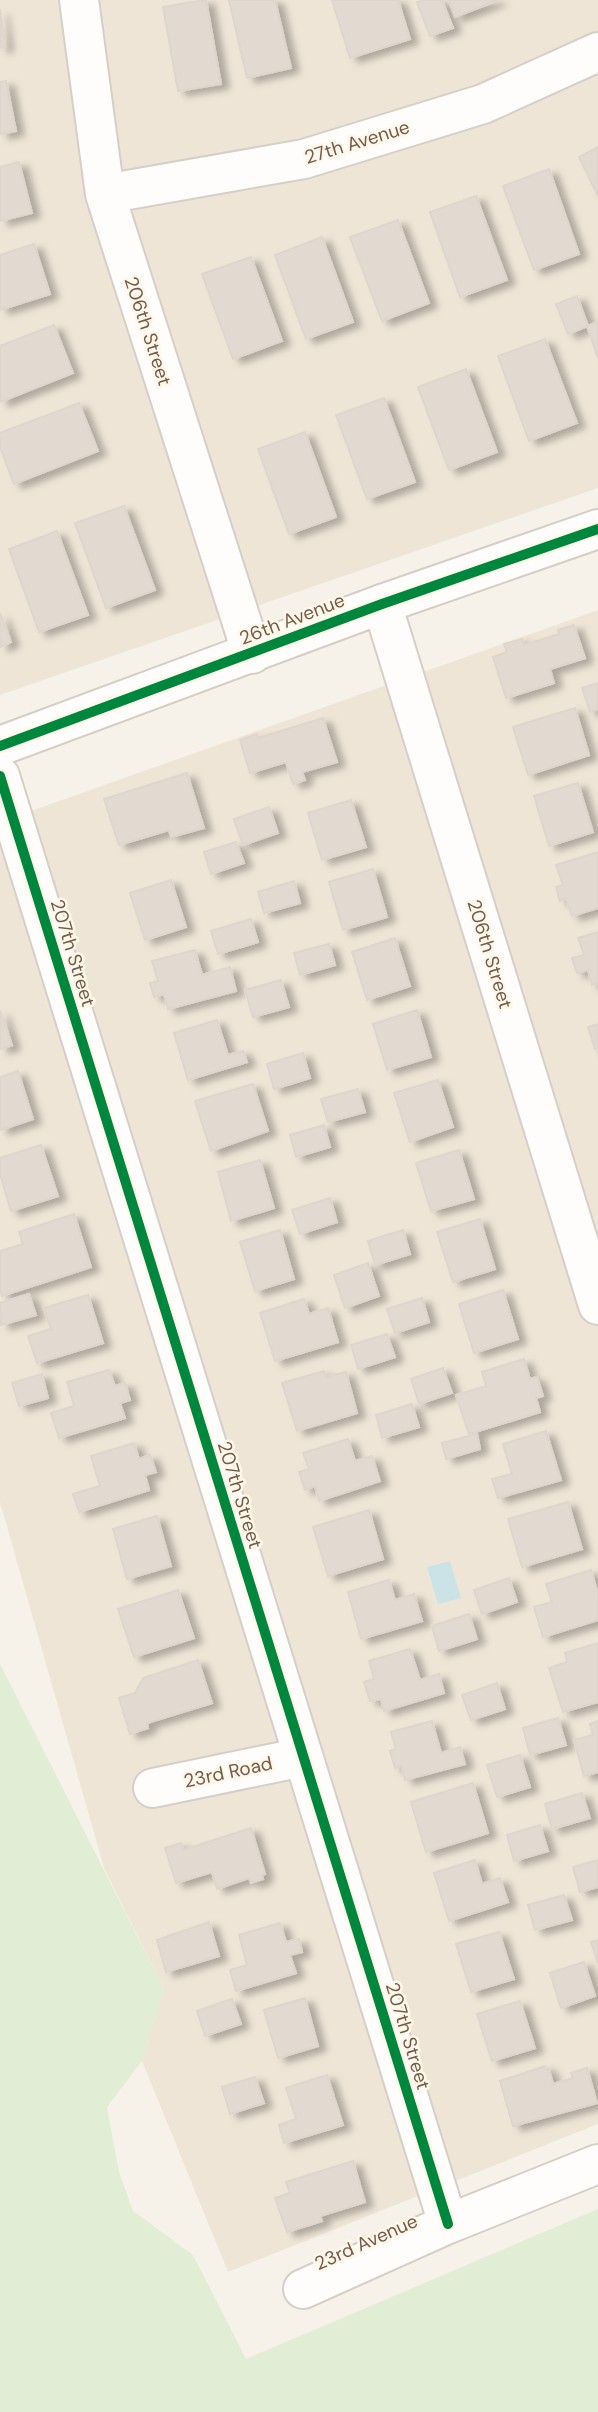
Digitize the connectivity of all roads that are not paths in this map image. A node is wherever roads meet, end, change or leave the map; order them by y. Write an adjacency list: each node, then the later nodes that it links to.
1 (79, 0): 3 (street, 206th Street)
2 (598, 52): 3 (street, 27th Avenue)
3 (105, 194): 6 (street, 206th Street)
4 (598, 528): 5 (street, 26th Avenue)
5 (382, 604): 6 (street, 26th Avenue); 9 (street, 206th Street)
6 (252, 654): 7 (street, 26th Avenue)
7 (0, 746)
8 (0, 776): 10 (street, 207th Street)
9 (598, 1305)
10 (303, 1757): 11 (street, 23rd Road); 13 (street, 207th Street)
11 (153, 1788)
12 (598, 2164): 13 (street, 23rd Avenue)
13 (448, 2224): 14 (street, 23rd Avenue)
14 (303, 2289)

